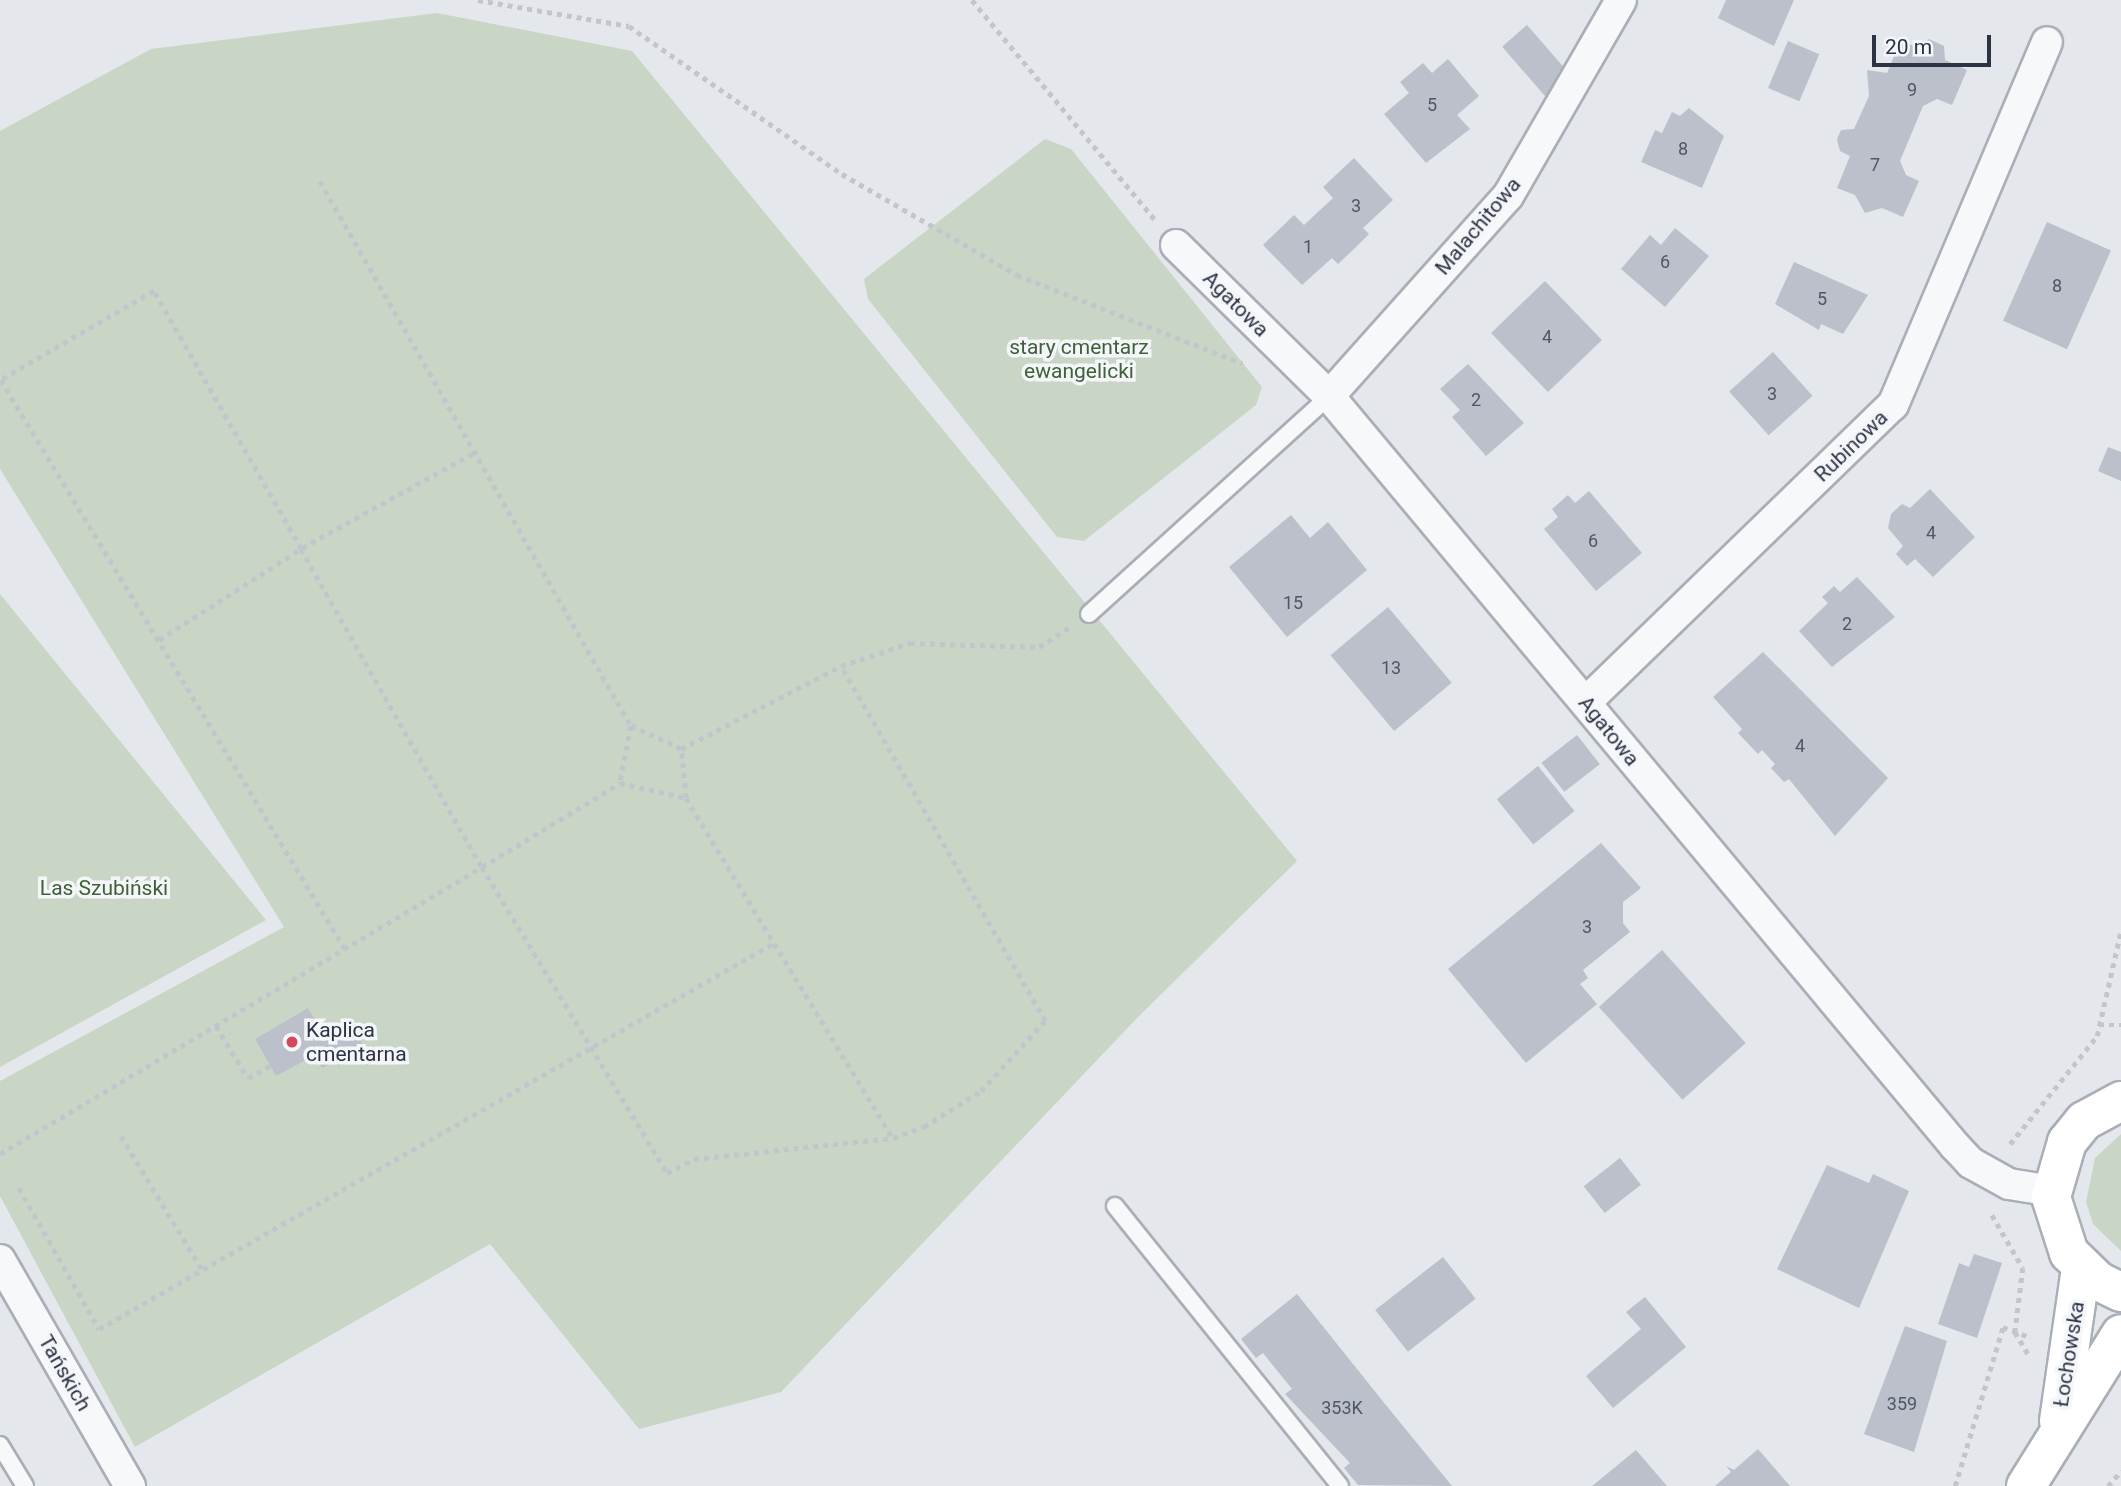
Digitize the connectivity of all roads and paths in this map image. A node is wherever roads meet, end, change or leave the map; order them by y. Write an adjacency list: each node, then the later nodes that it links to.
1 (478, 0): 7 (path)
2 (972, 0): 6 (path)
3 (1621, 0): 8 (street, Malachitowa)
4 (2047, 42): 14 (street, Rubinowa)
5 (320, 181): 9 (path)
6 (1177, 244): 8 (street, Agatowa)
7 (1251, 366)
8 (1329, 397): 11 (lane); 14 (street, Agatowa)
9 (473, 454): 10 (path); 15 (path)
10 (301, 549): 12 (path); 12 (path); 19 (path)
11 (1089, 614): 13 (path)
12 (159, 640): 22 (path)
13 (841, 666): 16 (path); 30 (path)
14 (1586, 702): 32 (street, Agatowa)
15 (631, 726): 16 (path); 17 (path)
16 (681, 749): 18 (path)
17 (620, 783): 18 (path); 19 (path)
18 (686, 798): 21 (path)
19 (482, 867): 22 (path); 26 (path)
20 (2121, 930): 25 (path)
21 (774, 943): 26 (path); 30 (path)
22 (345, 949): 24 (path)
23 (2121, 1025): 25 (path)
24 (216, 1026): 27 (path); 31 (path)
25 (2099, 1026): 32 (path)
26 (590, 1044): 30 (path); 38 (path)
27 (270, 1066)
28 (2116, 1094): 34 (main road)
29 (121, 1136): 38 (path)
30 (893, 1138)
31 (0, 1154)
32 (1987, 1172): 34 (street, Agatowa); 47 (path)
33 (19, 1188): 38 (path)
34 (2052, 1191): 37 (main road)
35 (1115, 1206): 46 (lane)
36 (0, 1260): 45 (street, Tańskich)
37 (2081, 1268): 39 (main road); 41 (main road, Łochowska)
38 (202, 1269)
39 (2121, 1292)
40 (2121, 1335): 41 (main road, Łochowska)
41 (2056, 1440): 48 (main road, Łochowska)
42 (0, 1445): 44 (lane)
43 (2121, 1471): 49 (path)
44 (25, 1486)
45 (130, 1486)
46 (1340, 1486)
47 (1955, 1486)
48 (2026, 1486)
49 (2108, 1486)

